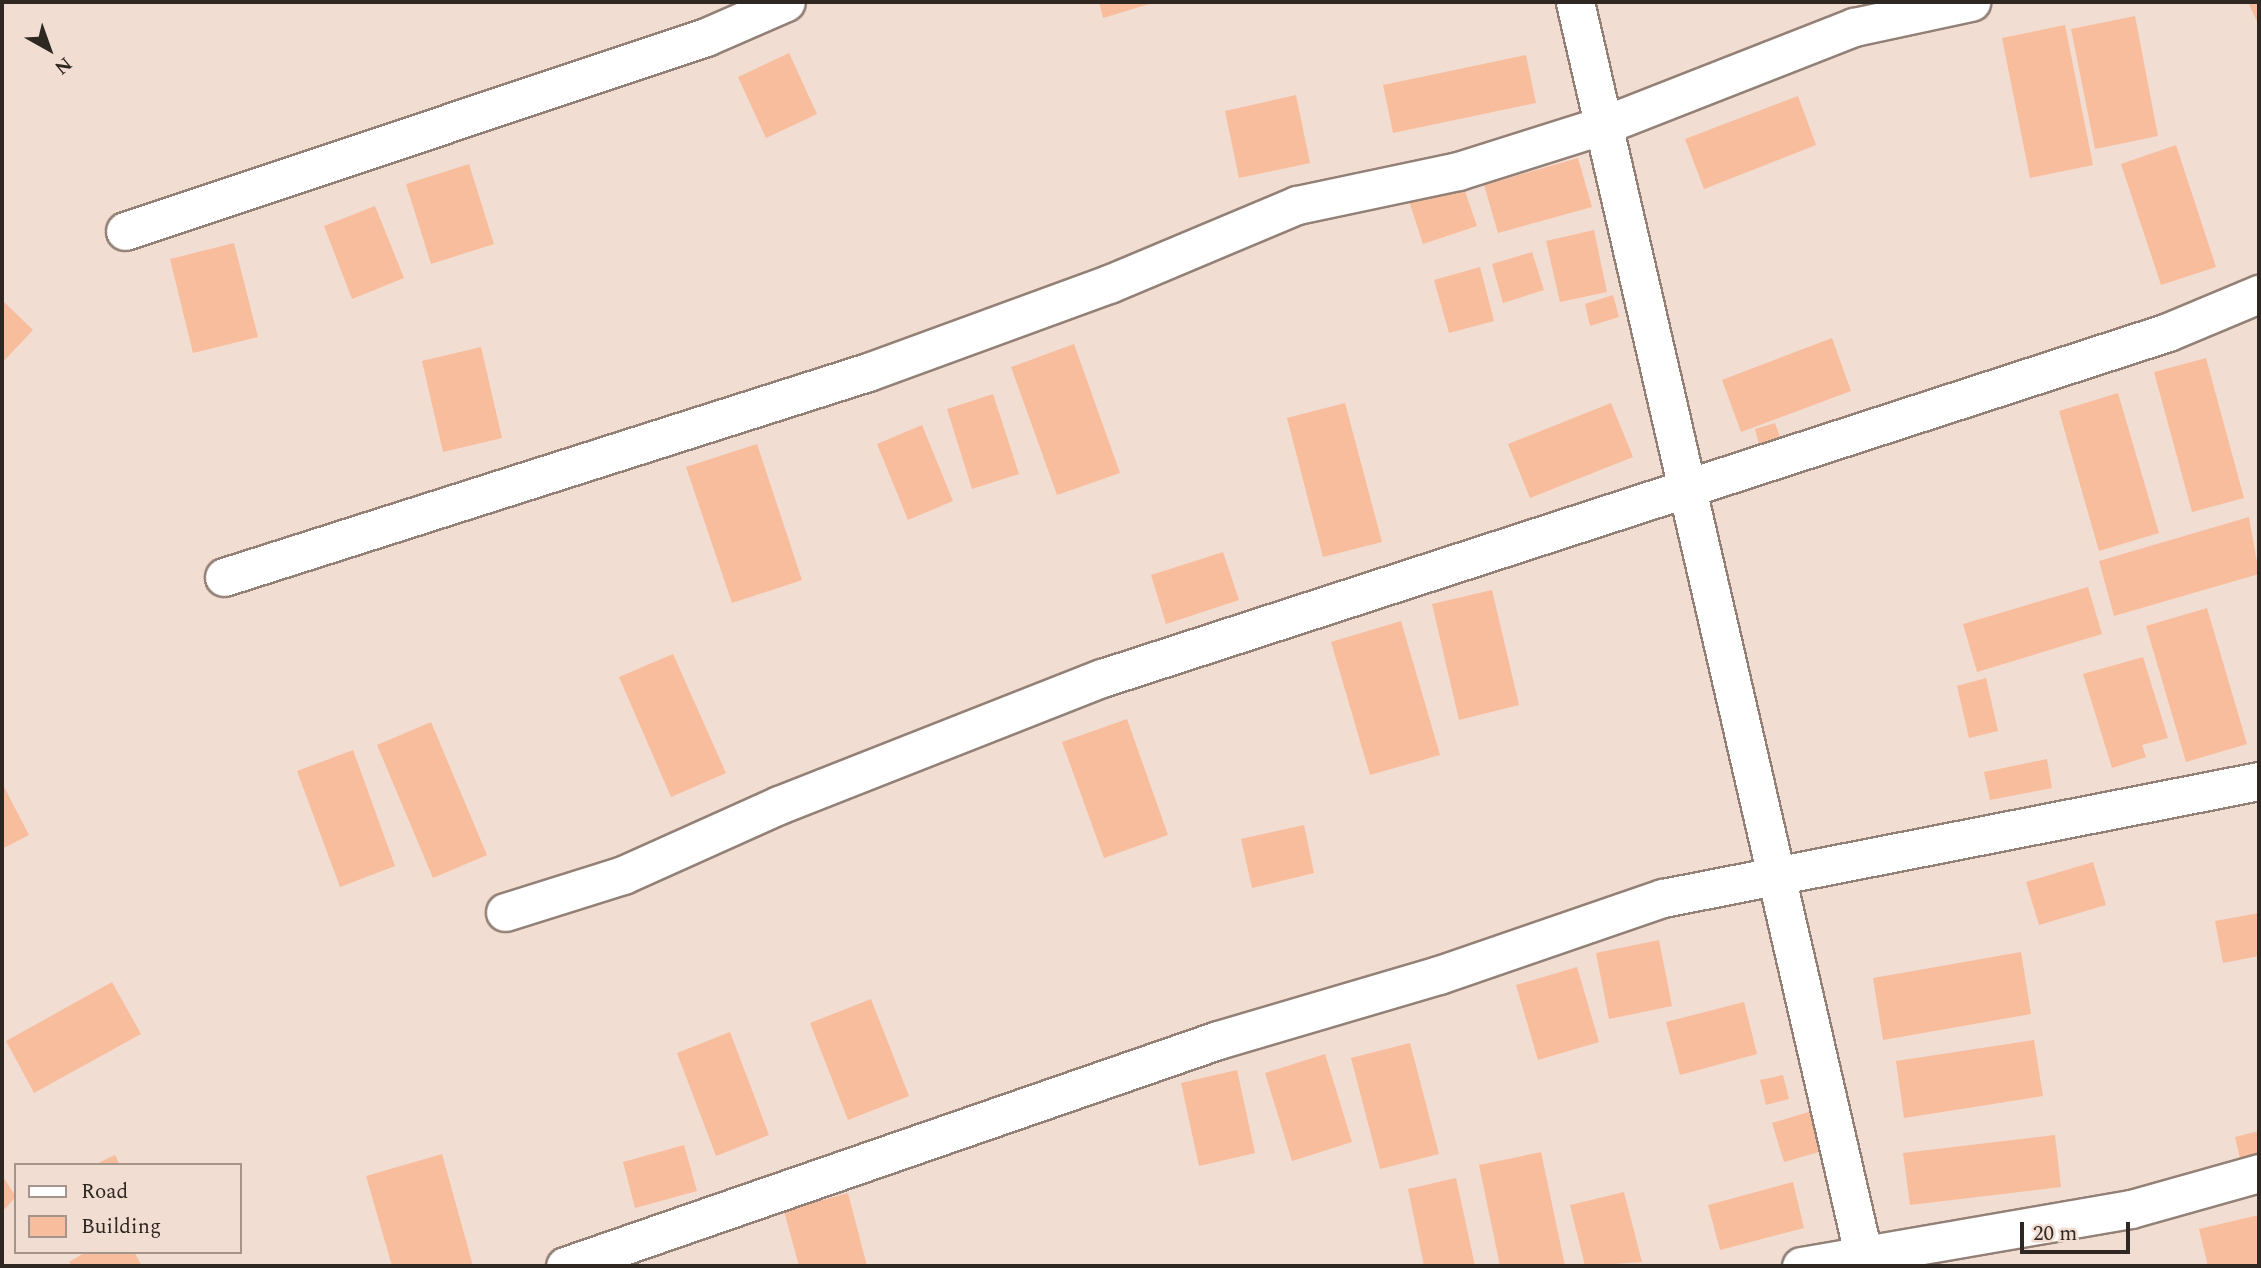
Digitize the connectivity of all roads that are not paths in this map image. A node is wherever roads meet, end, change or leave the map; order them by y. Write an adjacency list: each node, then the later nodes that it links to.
1 (786, 2): 5 (street)
2 (1575, 2): 4 (street)
3 (1970, 2): 4 (street)
4 (1604, 125): 7 (street); 8 (street)
5 (125, 232)
6 (2259, 294): 7 (street)
7 (1685, 484): 10 (street); 11 (street)
8 (225, 577)
9 (2259, 780): 10 (street)
10 (1775, 876): 13 (street); 14 (street)
11 (505, 912)
12 (2259, 1173): 13 (street)
13 (1864, 1259): 15 (street)
14 (565, 1266)
15 (1801, 1266)

